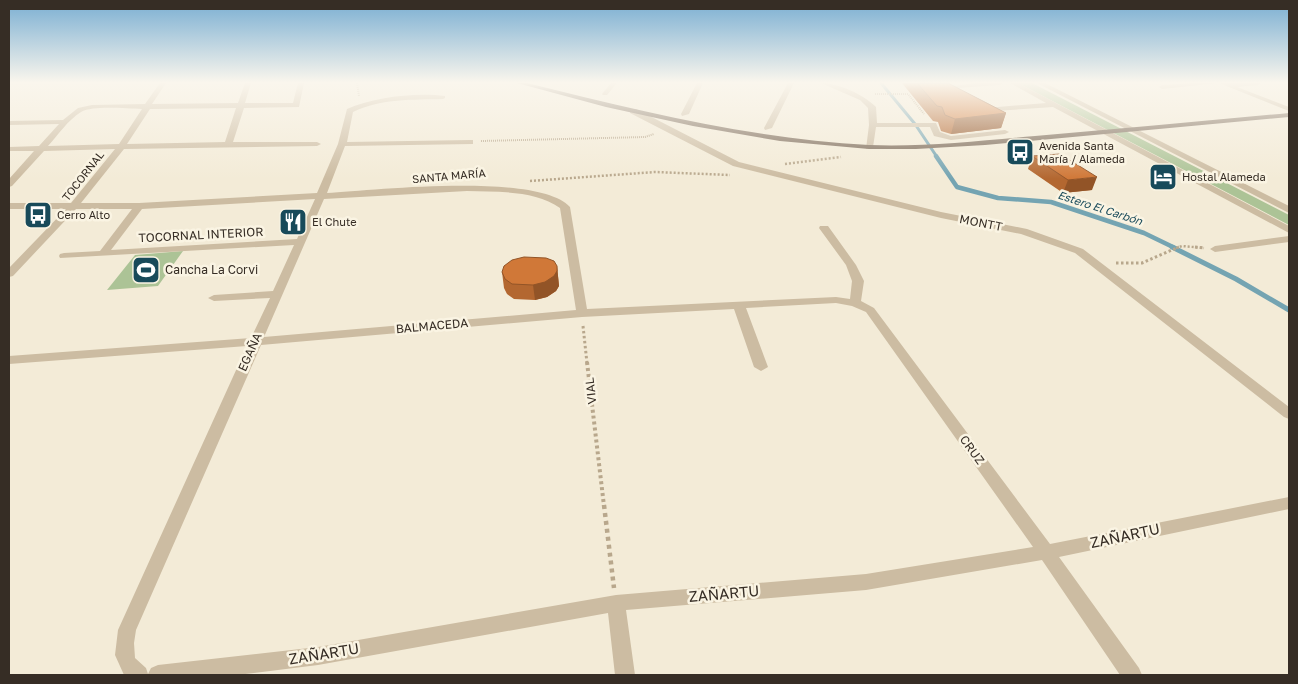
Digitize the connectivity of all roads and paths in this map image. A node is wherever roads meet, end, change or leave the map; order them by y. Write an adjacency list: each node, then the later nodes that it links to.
1 (71, 115): 13 (street)
2 (141, 115): 26 (street, TOCORNAL)
3 (236, 115): 23 (street)
4 (349, 115): 25 (street, EGAÑA)
5 (641, 115): 18 (street, MONTT)
6 (652, 115): 27 (main road)
7 (775, 115): 17 (street)
8 (874, 115): 15 (street)
9 (925, 115): 16 (path)
10 (1074, 115): 21 (street)
11 (1103, 115): 19 (street)
12 (1289, 116): 19 (main road)
13 (65, 122): 14 (street); 29 (street)
14 (9, 123)
15 (873, 125): 16 (street); 27 (street)
16 (933, 125): 20 (street)
17 (768, 128)
18 (670, 130): 22 (path); 34 (street, MONTT)
19 (1132, 130): 21 (main road); 30 (street)
20 (1005, 132)
21 (1106, 132): 27 (main road); 32 (street)
22 (470, 142): 25 (street)
23 (228, 144): 24 (street); 26 (street)
24 (317, 144)
25 (342, 144): 37 (street, EGAÑA)
26 (122, 146): 29 (street); 40 (street, TOCORNAL)
27 (870, 147)
28 (9, 148): 29 (street)
29 (42, 148): 35 (street)
30 (1181, 155): 32 (street); 41 (street)
31 (849, 156): 33 (path)
32 (1154, 158): 43 (street)
33 (782, 164)
34 (754, 169): 36 (path); 49 (street, MONTT)
35 (10, 181)
36 (529, 181)
37 (321, 196): 39 (street, SANTA MARÍA); 45 (street, EGAÑA); 55 (street, SANTA MARÍA)
38 (9, 206): 40 (street, SANTA MARÍA)
39 (139, 206): 40 (street, SANTA MARÍA); 47 (street, TOCORNAL INTERIOR)
40 (75, 207): 50 (street, TOCORNAL)
41 (1289, 210)
42 (824, 228): 53 (street)
43 (1289, 230)
44 (1289, 239): 46 (street)
45 (300, 242): 47 (street, TOCORNAL INTERIOR); 51 (street, EGAÑA)
46 (1214, 249): 49 (path)
47 (103, 254): 48 (street, TOCORNAL INTERIOR)
48 (64, 256)
49 (1096, 262): 59 (street, MONTT)
50 (9, 274)
51 (277, 294): 52 (street); 56 (street, EGAÑA)
52 (214, 298)
53 (855, 303): 54 (street, BALMACEDA); 61 (street, CRUZ)
54 (739, 305): 55 (street, BALMACEDA); 58 (street)
55 (582, 313): 56 (street, BALMACEDA); 62 (path, VIAL)
56 (254, 342): 57 (street, BALMACEDA); 63 (street, EGAÑA)
57 (9, 360)
58 (761, 367)
59 (1289, 414)
60 (1289, 502): 61 (street, ZAÑARTU)
61 (1046, 552): 62 (street, ZAÑARTU); 66 (street, CRUZ)
62 (616, 603): 64 (street, ZAÑARTU); 65 (street)
63 (138, 675)
64 (158, 675)
65 (625, 675)
66 (1132, 675)

